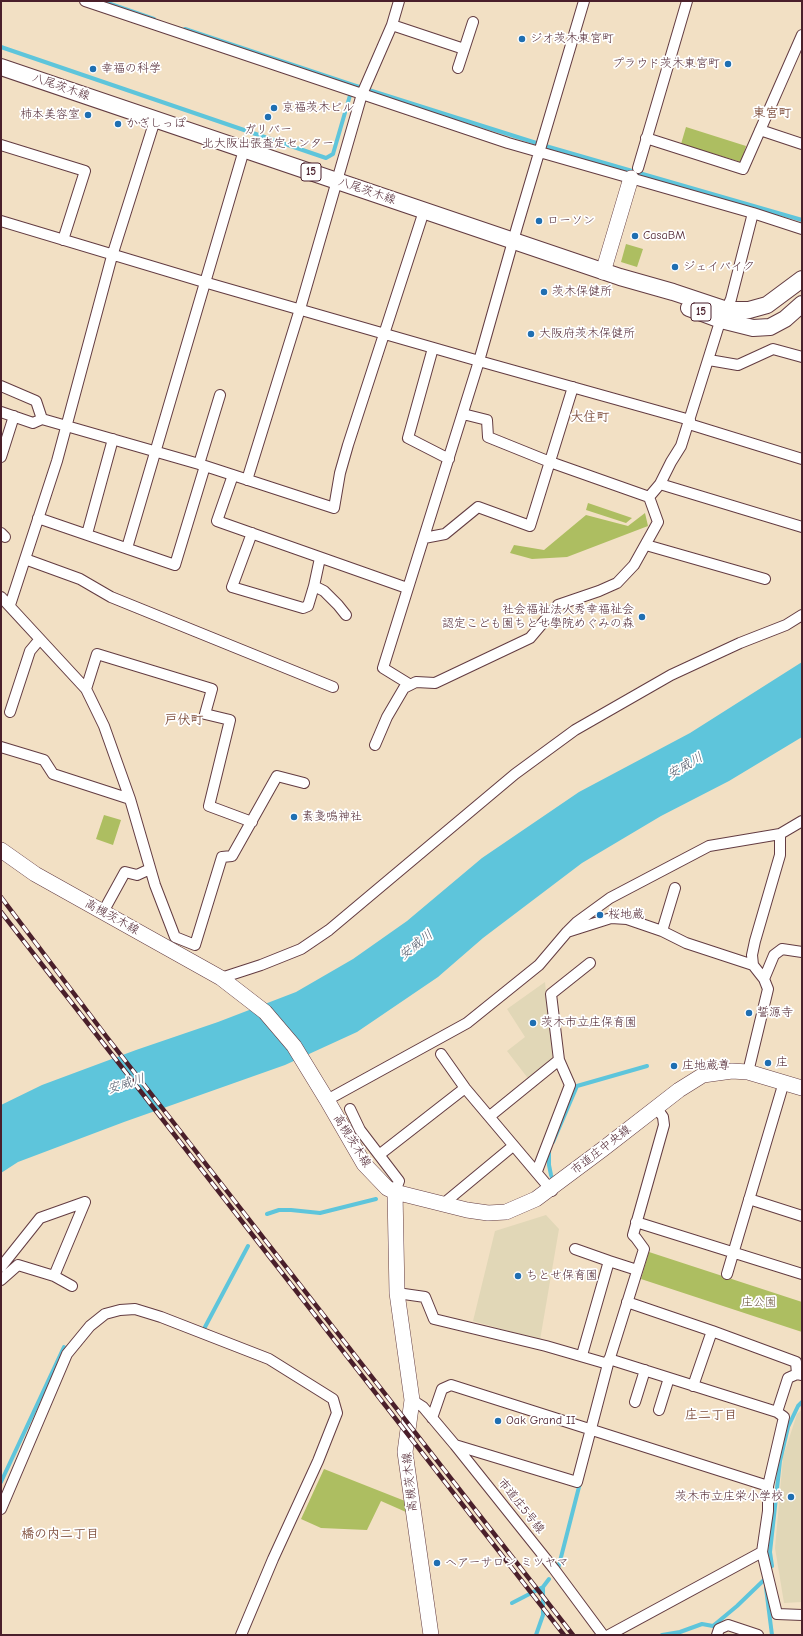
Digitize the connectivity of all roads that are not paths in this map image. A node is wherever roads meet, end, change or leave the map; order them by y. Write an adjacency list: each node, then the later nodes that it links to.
1 (85, 1): 12 (street)
2 (399, 1): 6 (street)
3 (584, 1): 19 (street)
4 (687, 1): 15 (street)
5 (473, 22): 8 (street)
6 (392, 25): 8 (street); 12 (street)
7 (802, 35): 9 (street)
8 (464, 49): 11 (street)
9 (798, 54): 14 (street)
10 (1, 67): 13 (main road, 八尾茨木線 / 15)
11 (458, 68)
12 (359, 91): 19 (street); 21 (street)
13 (155, 120): 18 (main road, 八尾茨木線 / 15); 28 (street)
14 (760, 130): 15 (street); 16 (street)
15 (646, 138): 20 (street)
16 (802, 144)
17 (1, 145): 26 (street)
18 (244, 150): 21 (main road, 八尾茨木線 / 15); 31 (street)
19 (540, 152): 20 (street); 27 (street)
20 (634, 173): 23 (street); 29 (main road)
21 (338, 181): 22 (main road, 八尾茨木線 / 15); 33 (street)
22 (424, 211): 27 (main road, 八尾茨木線 / 15); 35 (street)
23 (753, 213): 25 (street); 34 (street)
24 (1, 221): 26 (street)
25 (802, 229)
26 (63, 240): 28 (street)
27 (513, 241): 29 (main road, 八尾茨木線 / 15); 39 (street)
28 (112, 256): 31 (street); 48 (street)
29 (603, 272): 34 (main road, 八尾茨木線 / 15)
30 (802, 279): 34 (main road, 八尾茨木線 / 15)
31 (204, 282): 33 (street); 50 (street)
32 (802, 304): 34 (main road, 八尾茨木線 / 15)
33 (300, 310): 35 (street); 57 (street)
34 (724, 315): 38 (street)
35 (384, 334): 36 (street); 57 (street)
36 (433, 348): 39 (street); 52 (street)
37 (802, 357): 38 (street)
38 (709, 360): 47 (street)
39 (479, 361): 41 (street); 44 (street)
40 (1, 386): 46 (street)
41 (573, 387): 47 (street); 54 (street)
42 (220, 395): 55 (street)
43 (1, 412): 45 (street)
44 (463, 414): 52 (street); 54 (street)
45 (14, 416): 46 (street); 51 (street)
46 (42, 419): 48 (street)
47 (689, 422): 53 (street); 58 (street)
48 (66, 426): 49 (street); 60 (street)
49 (113, 439): 50 (street); 62 (street)
50 (155, 451): 55 (street); 66 (street)
51 (1, 457)
52 (449, 459): 64 (street)
53 (802, 459)
54 (550, 462): 59 (street); 64 (street)
55 (202, 465): 56 (street); 66 (street)
56 (233, 475): 57 (street); 63 (street)
57 (247, 480)
58 (660, 484): 59 (street); 61 (street)
59 (649, 497): 65 (street)
60 (38, 518): 62 (street); 68 (street)
61 (802, 527)
62 (87, 534): 66 (street)
63 (252, 534): 67 (street); 70 (street)
64 (424, 538): 71 (street)
65 (646, 545): 69 (street); 77 (street)
66 (126, 548)
67 (320, 558): 70 (street); 71 (street)
68 (25, 559): 73 (street); 78 (street)
69 (766, 579)
70 (314, 586): 74 (street)
71 (407, 588): 77 (street)
72 (1, 597): 73 (street)
73 (10, 606): 76 (street)
74 (346, 615)
75 (802, 615): 97 (street)
76 (40, 639): 79 (street); 80 (street)
77 (409, 684): 81 (street)
78 (333, 687)
79 (86, 689): 84 (street); 86 (street)
80 (10, 712)
81 (375, 745)
82 (1, 746): 84 (street)
83 (304, 783): 86 (street)
84 (130, 799): 89 (street)
85 (802, 821): 87 (street)
86 (252, 822): 89 (street)
87 (780, 834): 93 (street); 96 (street)
88 (1, 850): 91 (main road, 高槻茨木線)
89 (150, 869): 91 (street)
90 (675, 888): 92 (street)
91 (103, 912): 97 (main road, 高槻茨木線)
92 (662, 931): 93 (street); 96 (street)
93 (566, 932): 105 (street)
94 (802, 952): 98 (street)
95 (590, 962): 100 (street)
96 (753, 965): 98 (street)
97 (221, 978): 105 (main road, 高槻茨木線)
98 (764, 978): 101 (street)
99 (441, 1054): 103 (street)
100 (559, 1060): 108 (street); 111 (street)
101 (748, 1072): 102 (main road, 市道庄中央線); 106 (main road, 市道庄中央線)
102 (784, 1082): 104 (main road, 市道庄中央線); 114 (street)
103 (465, 1088): 108 (street); 110 (street)
104 (802, 1088)
105 (327, 1100): 113 (main road, 高槻茨木線)
106 (656, 1107): 112 (main road, 市道庄中央線); 117 (street)
107 (350, 1109): 110 (street)
108 (490, 1116): 109 (street)
109 (513, 1146): 111 (street); 115 (street)
110 (379, 1155): 113 (street)
111 (537, 1171): 112 (street)
112 (551, 1190): 115 (main road, 市道庄中央線)
113 (394, 1192): 115 (main road, 市道庄中央線); 128 (main road, 高槻茨木線)
114 (749, 1199): 116 (street); 119 (street)
115 (443, 1204)
116 (802, 1216)
117 (636, 1222): 119 (street); 122 (street)
118 (575, 1249): 120 (street)
119 (733, 1252): 123 (street); 124 (street)
120 (609, 1261): 122 (street); 131 (street)
121 (1, 1267): 125 (street)
122 (637, 1270): 129 (street)
123 (727, 1274)
124 (802, 1274)
125 (54, 1276): 126 (street); 127 (street)
126 (1, 1280)
127 (72, 1286)
128 (397, 1293): 131 (street); 137 (main road, 高槻茨木線)
129 (627, 1302): 130 (street); 132 (street)
130 (712, 1331): 134 (street); 136 (street)
131 (582, 1355): 132 (street)
132 (609, 1361): 133 (street); 142 (street)
133 (645, 1370): 135 (street); 138 (street)
134 (800, 1374): 140 (street)
135 (669, 1378): 136 (street); 139 (street)
136 (693, 1386): 140 (street)
137 (412, 1400): 141 (street, 市道庄5号線); 149 (main road, 高槻茨木線)
138 (635, 1402)
139 (659, 1410)
140 (777, 1412): 144 (street)
141 (432, 1418): 142 (street); 143 (street, 市道庄5号線)
142 (590, 1428): 143 (street); 144 (street)
143 (455, 1445): 150 (street, 市道庄5号線)
144 (768, 1486): 146 (street)
145 (1, 1509): 148 (street)
146 (762, 1552): 147 (street); 151 (street)
147 (802, 1615)
148 (241, 1635)
149 (431, 1635)
150 (603, 1635)
151 (609, 1635)
152 (717, 1635): 153 (street)
153 (758, 1635)

